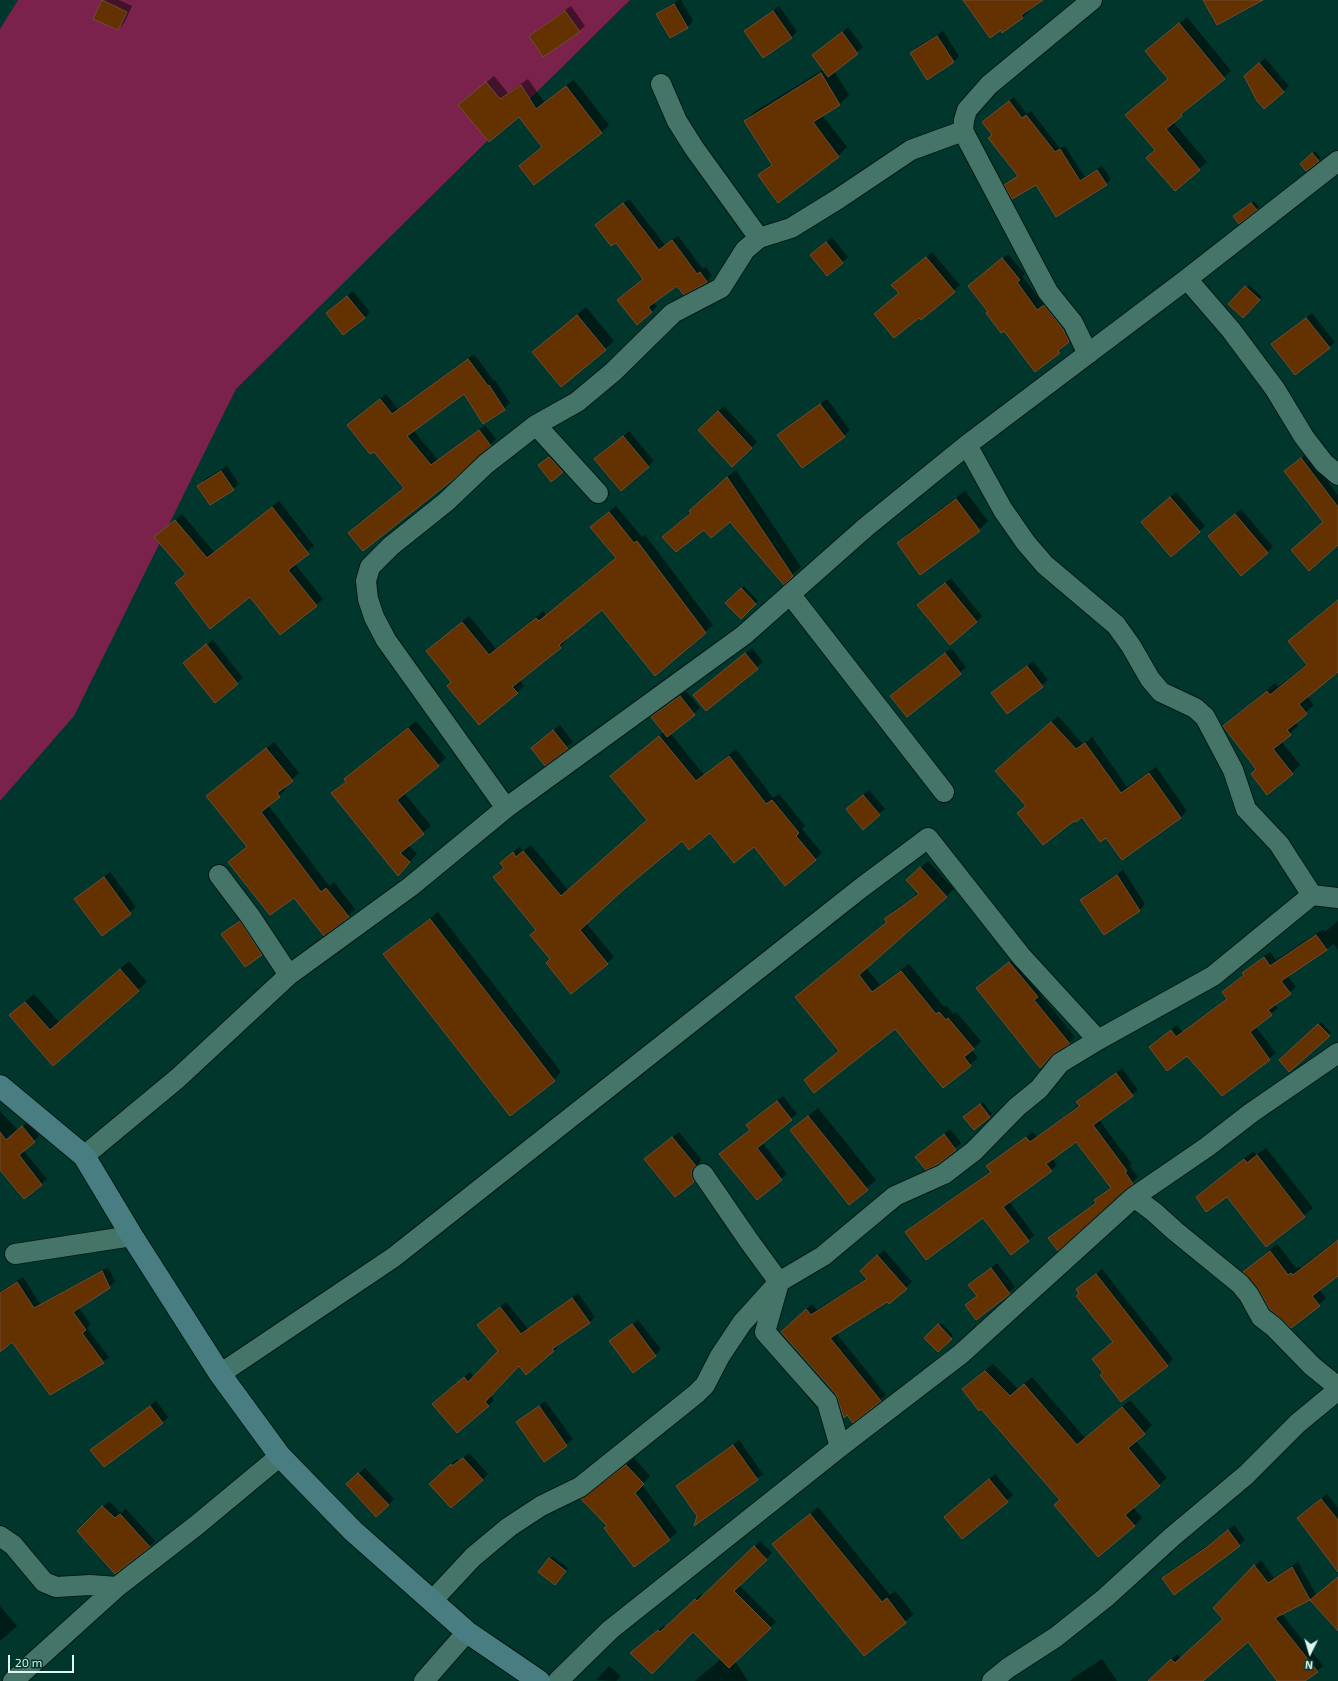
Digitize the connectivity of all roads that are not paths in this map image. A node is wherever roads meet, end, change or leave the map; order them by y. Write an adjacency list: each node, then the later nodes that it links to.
1 (1092, 0): 3 (street)
2 (661, 84): 5 (street)
3 (962, 131): 5 (street); 7 (street)
4 (1338, 161): 6 (street)
5 (759, 238): 8 (street)
6 (1187, 279): 7 (street); 10 (street)
7 (1088, 354): 9 (street)
8 (536, 425): 11 (street); 14 (street)
9 (967, 445): 12 (street); 16 (street)
10 (1338, 475)
11 (598, 493)
12 (790, 594): 13 (street); 14 (street)
13 (944, 792)
14 (506, 808): 18 (street)
15 (219, 875): 18 (street)
16 (1312, 895): 17 (street); 19 (street)
17 (1338, 898)
18 (289, 975): 22 (street)
19 (1098, 1040): 27 (street); 28 (street)
20 (1338, 1053): 24 (street)
21 (0, 1086): 22 (street)
22 (84, 1156): 25 (street)
23 (703, 1174): 27 (street)
24 (1134, 1197): 29 (street); 31 (street)
25 (132, 1236): 26 (street); 28 (street)
26 (15, 1254)
27 (779, 1282): 31 (street); 35 (street)
28 (220, 1374): 32 (street)
29 (1338, 1387)
30 (1338, 1390): 41 (street)
31 (840, 1447): 40 (street)
32 (280, 1456): 34 (street); 35 (street)
33 (0, 1536): 34 (street)
34 (116, 1587): 37 (street)
35 (432, 1601): 36 (street)
36 (468, 1632): 38 (street); 39 (street)
37 (13, 1681)
38 (424, 1681)
39 (539, 1681)
40 (558, 1681)
41 (992, 1681)

